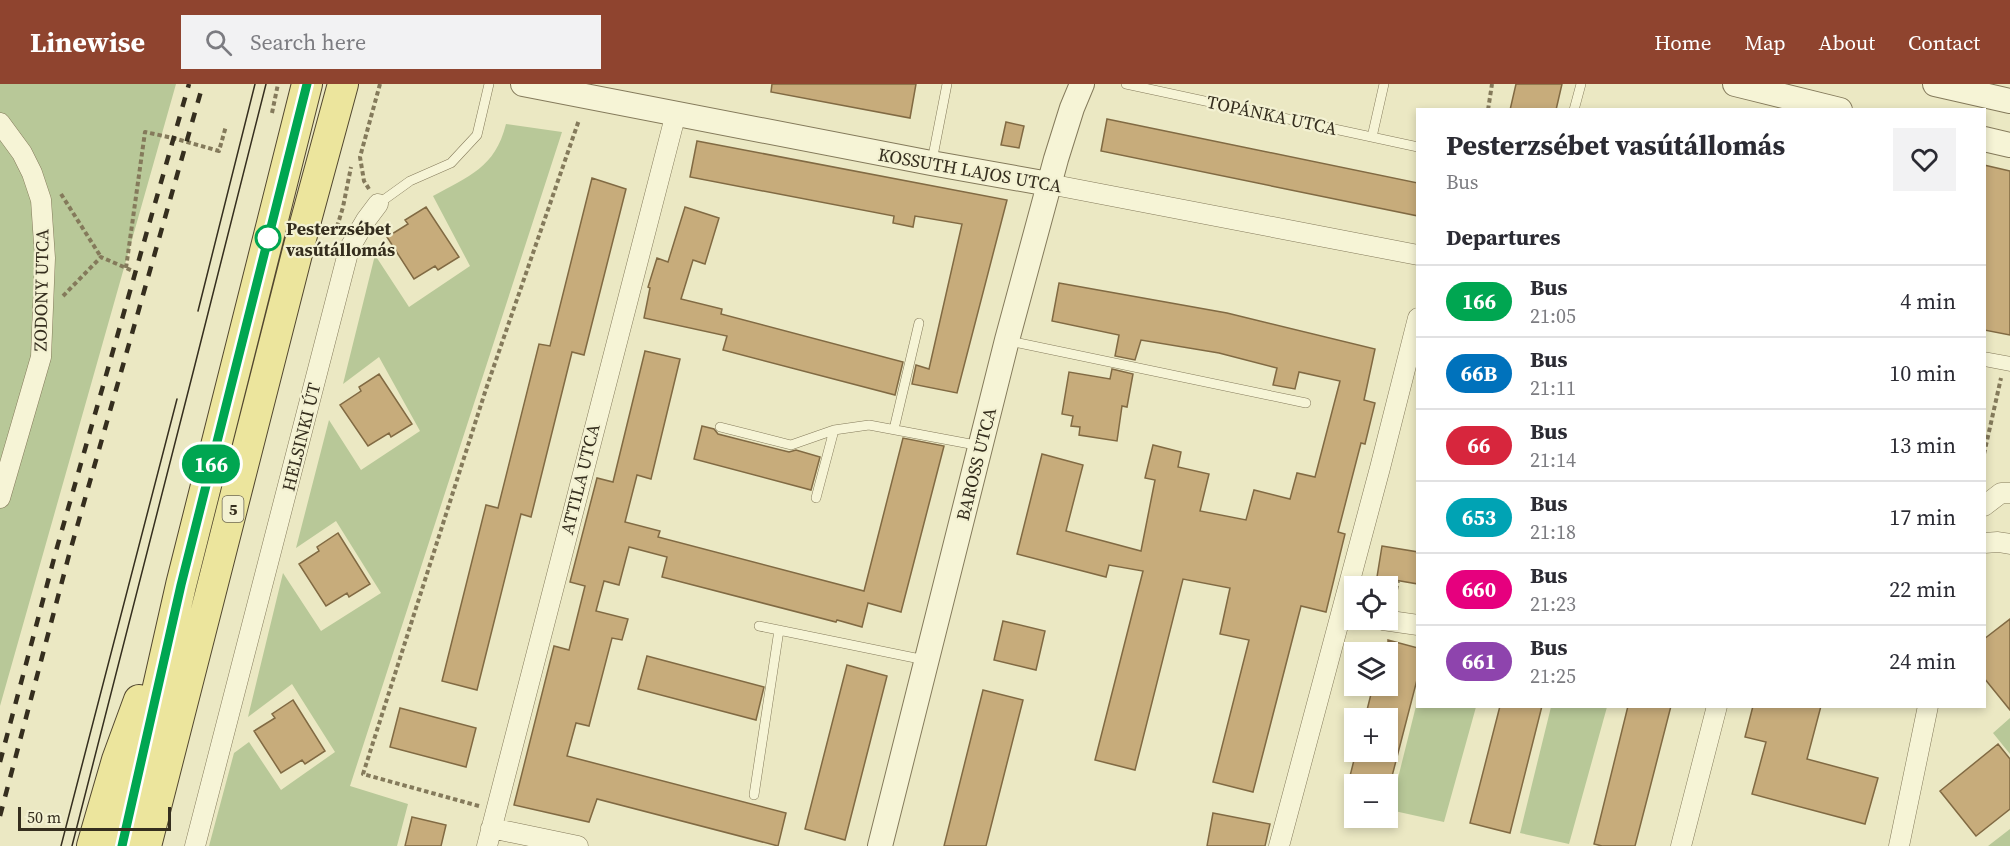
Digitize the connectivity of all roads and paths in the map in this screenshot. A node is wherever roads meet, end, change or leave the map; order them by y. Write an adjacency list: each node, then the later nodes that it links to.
1 (308, 84): 53 (main road, 5)
2 (343, 84): 62 (main road, 5)
3 (380, 84): 29 (path)
4 (489, 84): 29 (lane, HELSINKI ÚT)
5 (947, 84): 26 (lane)
6 (1082, 84): 28 (street, BAROSS UTCA)
7 (1126, 84): 22 (lane, TOPÁNKA UTCA)
8 (1384, 84): 22 (lane)
9 (1492, 84): 15 (path)
10 (1581, 84): 16 (lane)
11 (1735, 84): 17 (street)
12 (1935, 84): 14 (street)
13 (535, 85): 18 (street, KOSSUTH LAJOS UTCA)
14 (2010, 101)
15 (1488, 108)
16 (1575, 108)
17 (1832, 108)
18 (676, 113): 26 (street, KOSSUTH LAJOS UTCA); 64 (street, ATTILA UTCA)
19 (579, 120): 64 (path)
20 (0, 123): 34 (street, ZODONY UTCA)
21 (226, 126): 32 (path)
22 (1372, 137): 25 (lane, TOPÁNKA UTCA)
23 (1986, 139): 24 (street)
24 (2010, 145)
25 (1416, 147)
26 (931, 163): 28 (street, KOSSUTH LAJOS UTCA)
27 (351, 167): 30 (path)
28 (1049, 184): 31 (street, KOSSUTH LAJOS UTCA); 37 (street, BAROSS UTCA)
29 (378, 204): 69 (street, HELSINKI ÚT)
30 (343, 207)
31 (1416, 255)
32 (126, 268): 33 (path); 34 (path)
33 (132, 271)
34 (44, 297): 47 (street, ZODONY UTCA)
35 (919, 323): 42 (lane)
36 (1416, 326): 52 (street)
37 (1007, 340): 40 (lane); 44 (street, BAROSS UTCA)
38 (1986, 359): 39 (street)
39 (2007, 363): 45 (path)
40 (1306, 403)
41 (720, 427): 43 (lane)
42 (894, 429): 43 (lane); 44 (lane)
43 (834, 430): 48 (lane)
44 (981, 446): 59 (street, BAROSS UTCA)
45 (1986, 446)
46 (2010, 493): 49 (street)
47 (0, 498)
48 (816, 498)
49 (1986, 504)
50 (1986, 543): 51 (street)
51 (2010, 544)
52 (1356, 576)
53 (181, 585): 65 (main road); 66 (main road, 5)
54 (1398, 622): 55 (street)
55 (1416, 625)
56 (759, 626): 58 (lane)
57 (1344, 627): 72 (street)
58 (779, 630): 59 (lane); 63 (lane)
59 (928, 660): 71 (street, BAROSS UTCA)
60 (1716, 708): 73 (street)
61 (1928, 708): 74 (street)
62 (166, 772): 67 (main road, 5); 68 (main road)
63 (754, 795)
64 (491, 828): 70 (street)
65 (92, 846)
66 (122, 846)
67 (146, 846)
68 (161, 846)
69 (195, 846)
70 (579, 846)
71 (880, 846)
72 (1279, 846)
73 (1681, 846)
74 (1899, 846)

